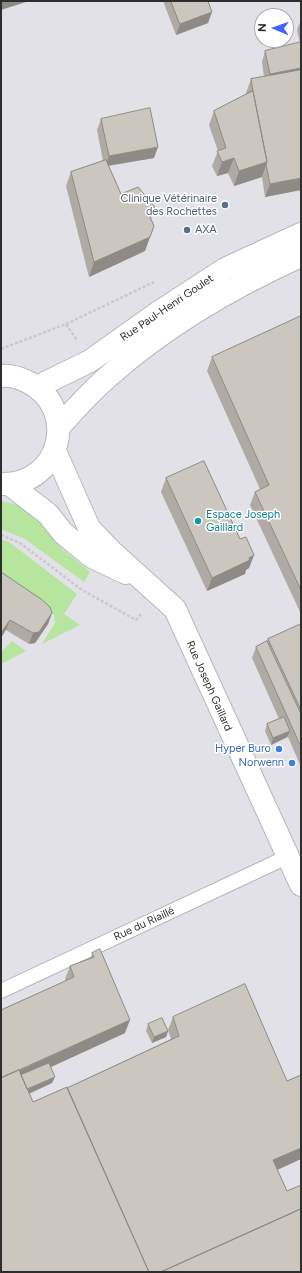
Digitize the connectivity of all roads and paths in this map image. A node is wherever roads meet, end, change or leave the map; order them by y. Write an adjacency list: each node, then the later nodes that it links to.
1 (301, 234): 6 (main road, Rue Paul-Henri Goulet)
2 (301, 256): 7 (main road, Rue Paul-Henri Goulet)
3 (155, 282): 4 (path)
4 (66, 324)
5 (1, 376): 6 (main road)
6 (37, 387): 7 (main road)
7 (59, 427): 8 (main road)
8 (55, 450): 9 (main road); 10 (main road, Rue Joseph Gaillard)
9 (5, 484): 10 (main road)
10 (145, 582): 11 (main road, Rue Joseph Gaillard)
11 (287, 857): 12 (main road, Rue Joseph Gaillard); 13 (lane, Rue du Riaillé)
12 (301, 885)
13 (1, 991)

